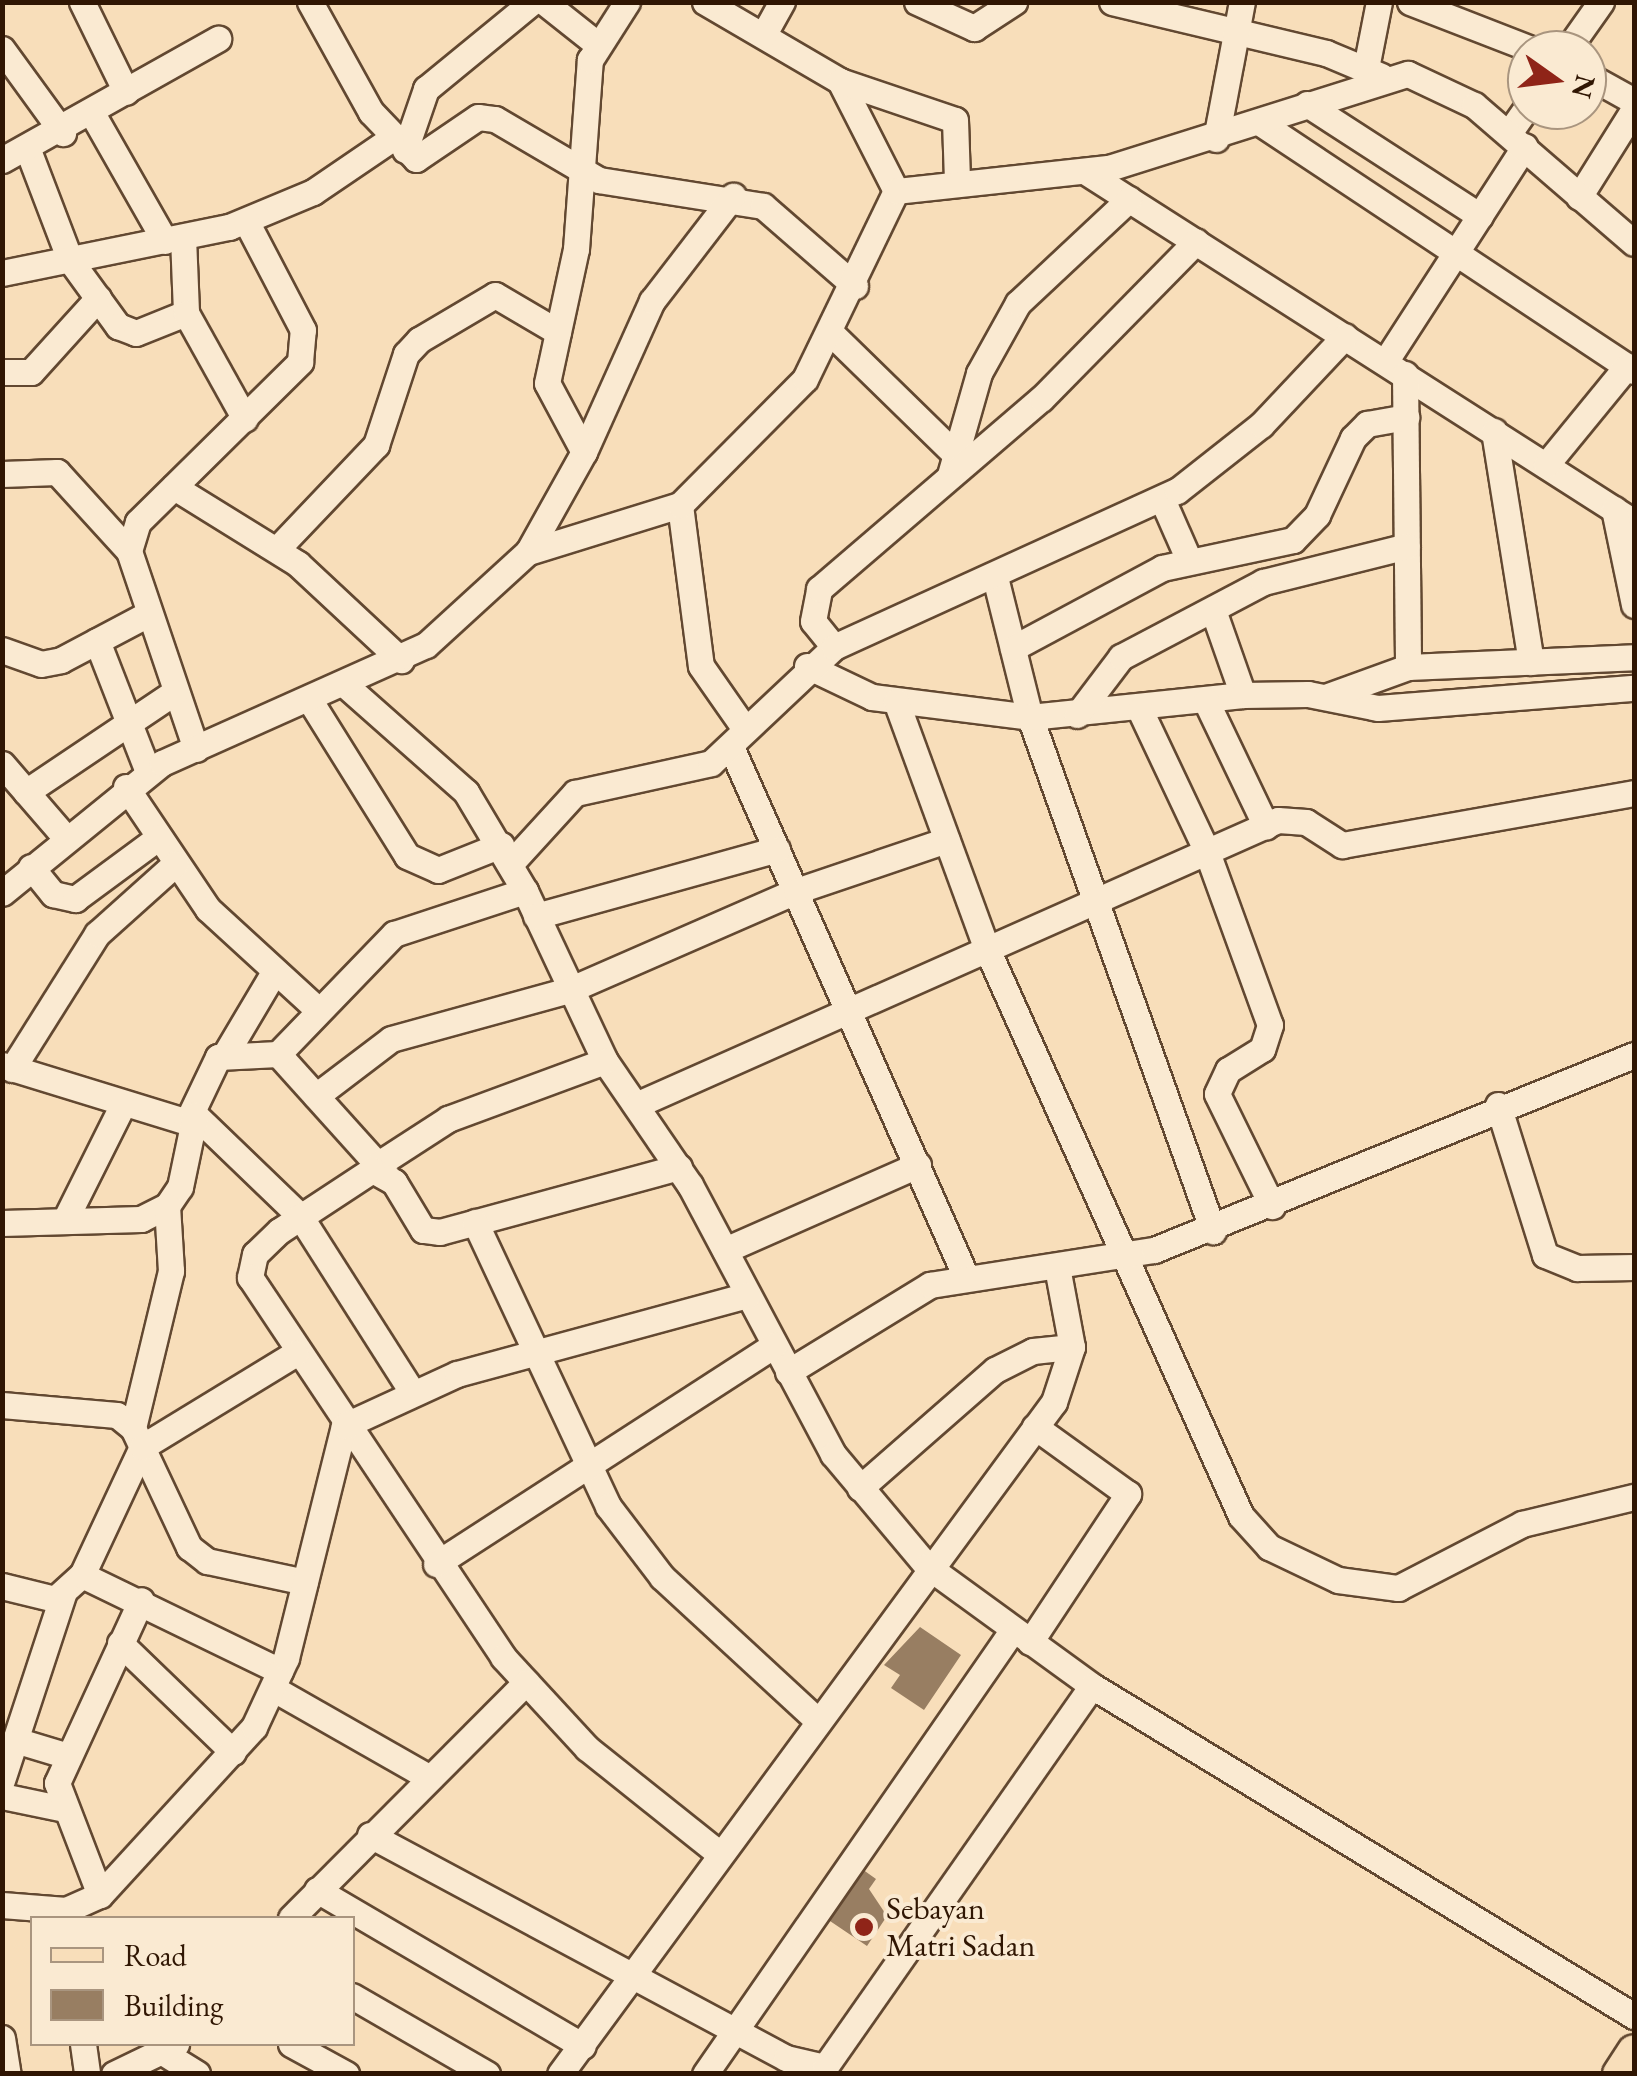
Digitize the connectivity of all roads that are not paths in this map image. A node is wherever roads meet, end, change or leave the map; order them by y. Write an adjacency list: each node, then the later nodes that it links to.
1 (82, 2): 25 (street)
2 (310, 2): 34 (street)
3 (532, 2): 34 (street)
4 (544, 2): 20 (street)
5 (627, 2): 20 (street)
6 (704, 2): 17 (street)
7 (782, 2): 17 (street)
8 (917, 2): 9 (street)
9 (1014, 2)
10 (1112, 2): 16 (street)
11 (1242, 2): 16 (street)
12 (1379, 2): 22 (street)
13 (1410, 2): 19 (street)
14 (1601, 2): 15 (street)
15 (1582, 30)
16 (1232, 32): 22 (street); 32 (street)
17 (764, 34): 23 (street)
18 (218, 40): 25 (street)
19 (1507, 40)
20 (598, 44): 37 (street)
21 (2, 49): 31 (street)
22 (1374, 72): 26 (street); 33 (street)
23 (840, 81): 39 (street); 40 (street)
24 (1607, 88): 27 (street)
25 (126, 92): 28 (street)
26 (1307, 104): 29 (street); 45 (street)
27 (1634, 105): 42 (street)
28 (93, 115): 31 (street); 48 (street)
29 (1258, 122): 32 (street); 51 (street)
30 (1520, 130): 33 (street)
31 (63, 133): 35 (street)
32 (1216, 138): 38 (street)
33 (1517, 140): 42 (street); 45 (street)
34 (398, 145): 37 (street); 46 (street)
35 (28, 150): 36 (street); 52 (street)
36 (2, 160)
37 (580, 172): 43 (street); 57 (street)
38 (1086, 172): 39 (street); 44 (street)
39 (957, 181): 40 (street)
40 (896, 191): 54 (street)
41 (733, 196): 43 (street); 47 (street); 54 (street)
42 (1579, 197): 50 (street)
43 (691, 198): 47 (street)
44 (1130, 200): 49 (street); 67 (street)
45 (1480, 216): 51 (street)
46 (246, 221): 48 (street); 64 (street)
47 (713, 222): 66 (street)
48 (174, 239): 52 (street); 56 (street)
49 (1196, 241): 59 (street); 67 (street)
50 (1634, 243)
51 (1456, 251): 60 (street); 61 (street)
52 (70, 260): 53 (street); 55 (street)
53 (2, 273)
54 (855, 286): 58 (street)
55 (98, 298): 56 (street); 62 (street)
56 (186, 312): 64 (street)
57 (558, 332): 66 (street); 75 (street)
58 (833, 335): 67 (street); 72 (street)
59 (1345, 336): 60 (street); 71 (street)
60 (1395, 368): 63 (street); 65 (street)
61 (1631, 369): 68 (street)
62 (2, 372)
63 (1406, 417): 74 (street); 78 (street)
64 (244, 420): 70 (street)
65 (1494, 431): 68 (street); 89 (street)
66 (584, 452): 77 (street)
67 (952, 464): 84 (street)
68 (1546, 466): 73 (street)
69 (2, 474): 76 (street)
70 (174, 488): 75 (street); 76 (street)
71 (1162, 499): 78 (street); 79 (street)
72 (680, 505): 77 (street); 104 (street)
73 (1624, 516): 80 (street)
74 (1407, 546): 81 (street); 91 (street)
75 (277, 549): 88 (street)
76 (129, 551): 82 (street)
77 (528, 552): 88 (street)
78 (1188, 558): 85 (street)
79 (995, 576): 84 (street); 85 (street)
80 (1634, 604)
81 (1213, 610): 95 (street); 101 (street)
82 (146, 615): 83 (street); 94 (street)
83 (97, 641): 86 (street); 103 (street)
84 (834, 648): 90 (street)
85 (1012, 648): 102 (street)
86 (2, 650)
87 (1634, 658): 89 (street)
88 (401, 660): 92 (street)
89 (1531, 662): 91 (street)
90 (806, 666): 99 (street); 104 (street)
91 (1408, 667): 96 (street)
92 (344, 684): 97 (street); 117 (street)
93 (1634, 688): 96 (street)
94 (175, 692): 103 (street); 105 (street)
95 (1243, 696): 96 (street); 98 (street)
96 (1328, 696)
97 (309, 700): 105 (street); 117 (street)
98 (1206, 701): 100 (street); 111 (street)
99 (896, 702): 102 (street); 114 (street)
100 (1140, 710): 101 (street); 116 (street)
101 (1077, 715): 102 (street)
102 (1030, 718): 123 (street)
103 (124, 726): 107 (street); 109 (street)
104 (738, 738): 115 (street); 117 (street)
105 (196, 749): 107 (street)
106 (2, 764): 109 (street)
107 (148, 772): 108 (street)
108 (126, 787): 112 (street); 113 (street)
109 (26, 792): 112 (street)
110 (1634, 792): 111 (street)
111 (1266, 826): 116 (street)
112 (66, 837): 119 (street)
113 (159, 838): 118 (street); 119 (street)
114 (947, 840): 121 (street); 125 (street)
115 (777, 849): 121 (street); 124 (street)
116 (1207, 852): 123 (street); 144 (street)
117 (506, 854): 120 (street)
118 (176, 863): 126 (street); 134 (street)
119 (31, 867): 122 (street)
120 (526, 891): 124 (street); 128 (street)
121 (796, 891): 127 (street); 129 (street)
122 (2, 893)
123 (1096, 901): 125 (street); 149 (street)
124 (536, 916): 127 (street)
125 (987, 949): 129 (street); 151 (street)
126 (273, 974): 128 (street); 130 (street)
127 (570, 990): 133 (street); 135 (street)
128 (317, 1009): 131 (street)
129 (850, 1010): 136 (street); 140 (street)
130 (226, 1053): 131 (street); 139 (street)
131 (278, 1054): 135 (street)
132 (1634, 1055): 137 (street)
133 (606, 1061): 136 (street); 142 (street)
134 (7, 1067): 138 (street)
135 (316, 1096): 142 (street)
136 (636, 1105): 141 (street)
137 (1498, 1105): 144 (street); 152 (street)
138 (122, 1106): 139 (street); 146 (street)
139 (195, 1115): 143 (street); 145 (street)
140 (918, 1165): 150 (street); 154 (street)
141 (679, 1167): 147 (street); 150 (street)
142 (381, 1169): 145 (street); 147 (street)
143 (166, 1206): 146 (street); 165 (street)
144 (1272, 1206): 149 (street)
145 (300, 1216): 158 (street); 161 (street)
146 (65, 1220): 148 (street)
147 (475, 1222): 159 (street)
148 (2, 1223)
149 (1213, 1231): 151 (street)
150 (726, 1250): 155 (street)
151 (1125, 1256): 153 (street); 168 (street)
152 (1634, 1266)
153 (1057, 1267): 154 (street); 157 (street)
154 (966, 1277): 160 (street)
155 (747, 1294): 156 (street); 159 (street)
156 (774, 1345): 160 (street); 166 (street)
157 (1072, 1348): 164 (street); 167 (street)
158 (296, 1352): 163 (street); 165 (street)
159 (536, 1352): 161 (street); 166 (street)
160 (788, 1372): 167 (street)
161 (411, 1390): 163 (street)
162 (2, 1405): 165 (street)
163 (344, 1426): 169 (street); 172 (street)
164 (1035, 1427): 170 (street); 176 (street)
165 (138, 1438): 171 (street); 172 (street)
166 (588, 1466): 169 (street); 181 (street)
167 (860, 1488): 170 (street)
168 (1634, 1497)
169 (436, 1564): 179 (street)
170 (927, 1566): 176 (street); 181 (street)
171 (82, 1575): 174 (street); 175 (street)
172 (305, 1582): 178 (street)
173 (2, 1586): 174 (street)
174 (63, 1594): 182 (street)
175 (141, 1600): 177 (street); 178 (street)
176 (1021, 1636): 180 (street); 199 (street)
177 (120, 1643): 183 (street); 184 (street)
178 (277, 1680): 183 (street); 185 (street)
179 (526, 1682): 185 (street); 190 (street)
180 (1092, 1686): 198 (street); 199 (street)
181 (817, 1720): 190 (street)
182 (15, 1740): 184 (street); 186 (street)
183 (233, 1752): 192 (street)
184 (65, 1756): 188 (street)
185 (428, 1777): 189 (street)
186 (2, 1780)
187 (2, 1796): 188 (street)
188 (64, 1810): 192 (street)
189 (370, 1835): 191 (street); 196 (street)
190 (720, 1854): 196 (street)
191 (317, 1890): 195 (street); 203 (street)
192 (100, 1895): 194 (street)
193 (2, 1906): 194 (street)
194 (67, 1914)
195 (293, 1916)
196 (635, 1974): 199 (street); 203 (street)
197 (355, 1998): 211 (street)
198 (1634, 2016)
199 (733, 2027): 213 (street)
200 (2, 2038): 206 (street)
201 (83, 2046): 207 (street)
202 (295, 2046): 210 (street)
203 (583, 2046): 212 (street)
204 (170, 2048): 208 (street); 209 (street)
205 (1634, 2051): 214 (main road)
206 (8, 2074)
207 (86, 2074)
208 (114, 2074)
209 (197, 2074)
210 (346, 2074)
211 (486, 2074)
212 (560, 2074)
213 (705, 2074)
214 (1619, 2074)

